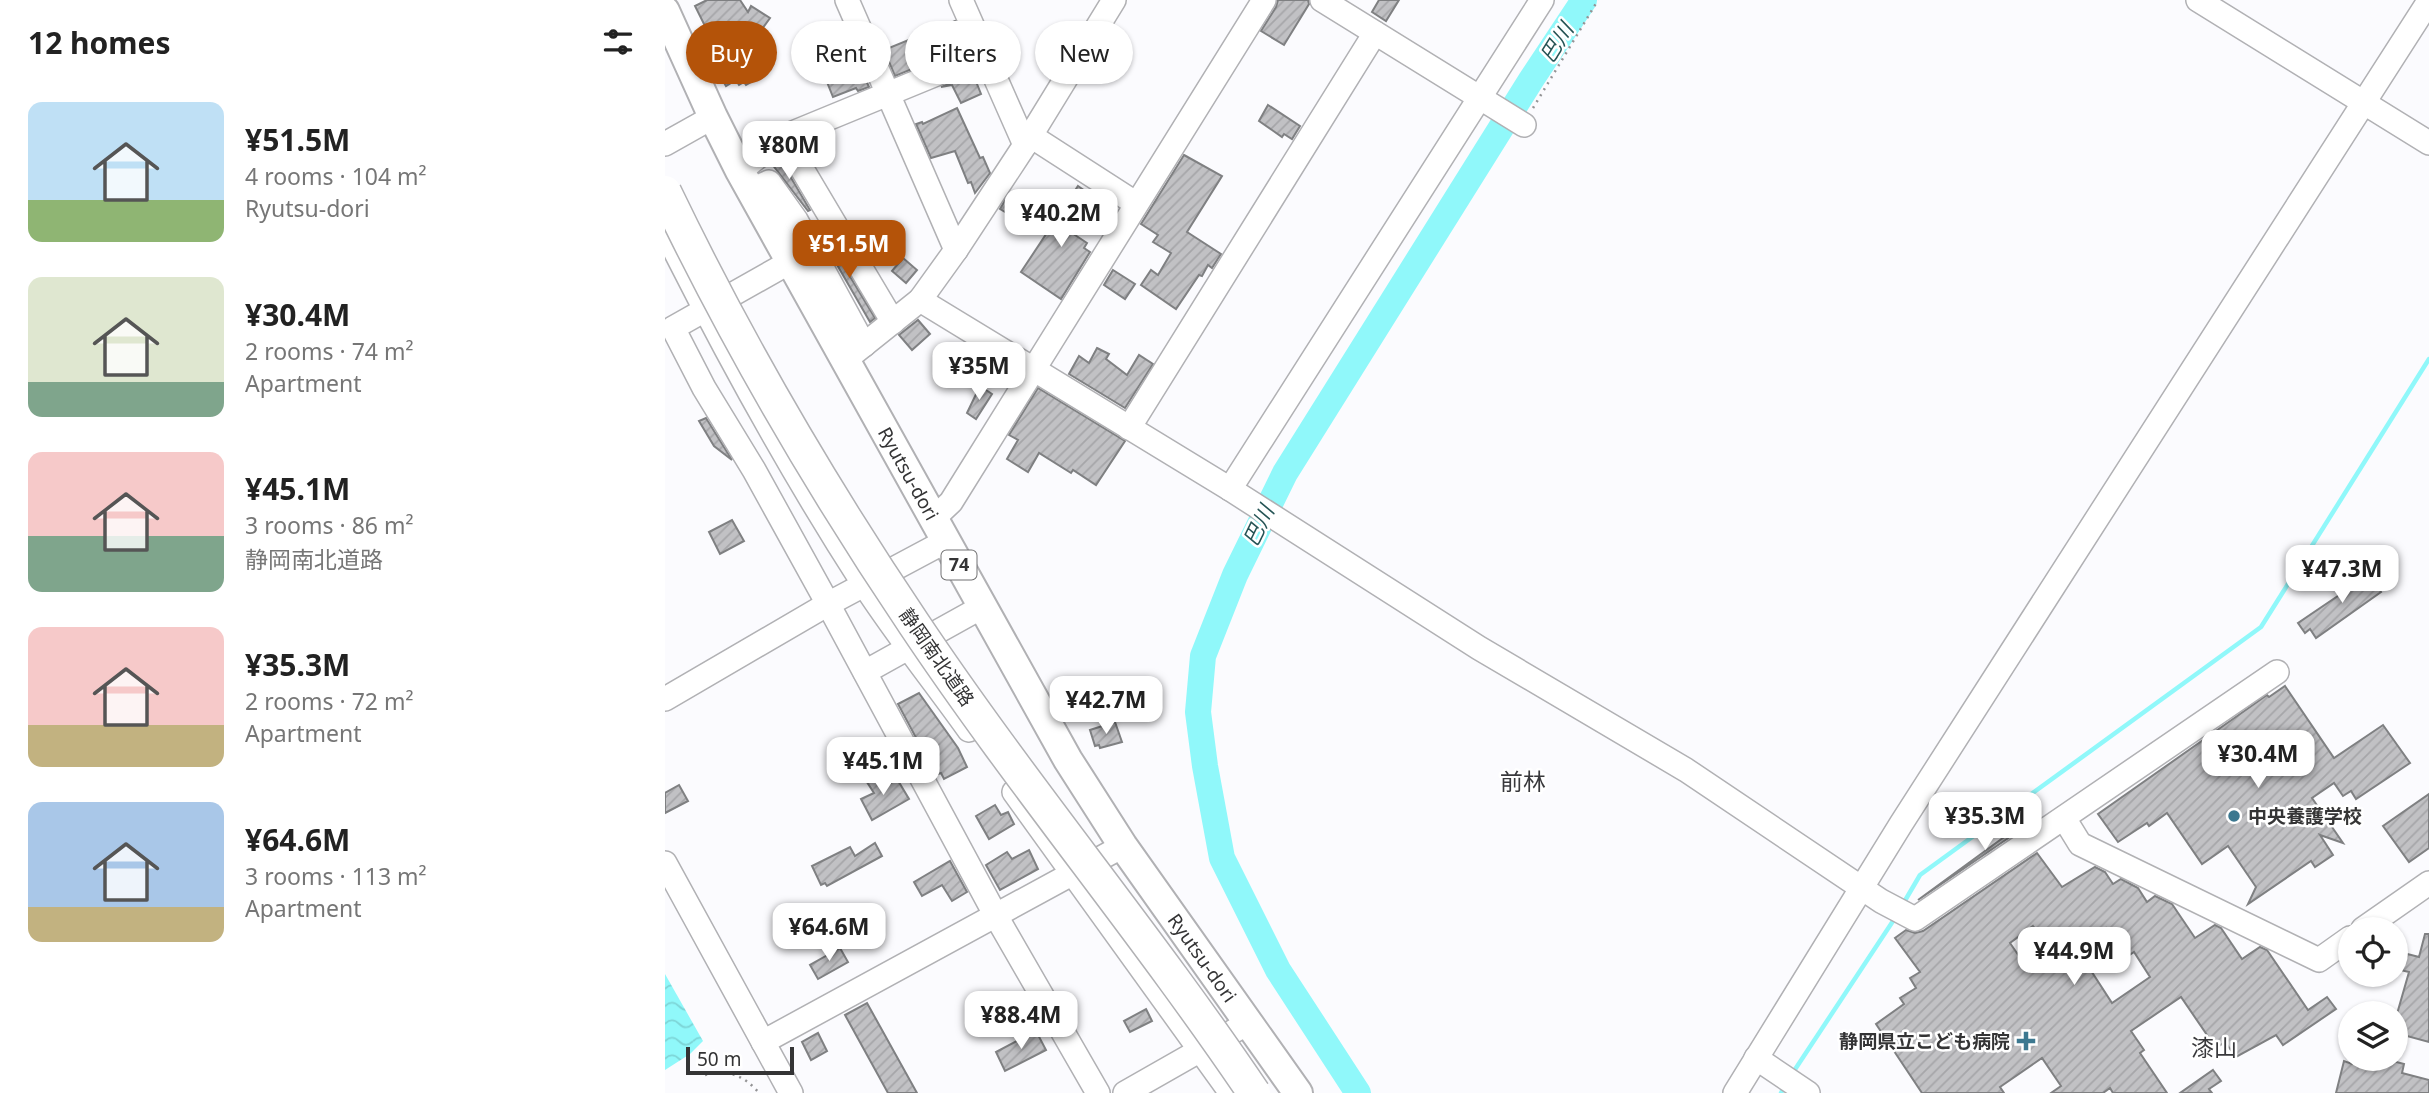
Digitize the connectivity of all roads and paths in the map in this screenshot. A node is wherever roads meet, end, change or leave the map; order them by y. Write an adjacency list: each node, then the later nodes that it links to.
1 (847, 0): 15 (street)
2 (961, 0): 11 (street)
3 (1114, 0): 21 (street)
4 (1263, 0): 26 (street)
5 (1322, 0): 12 (street)
6 (1542, 0): 16 (street)
7 (1598, 0): 19 (path)
8 (2198, 0): 17 (street)
9 (2429, 1): 17 (street)
10 (665, 11): 18 (main road, Ryutsu-dori / 74)
11 (970, 21)
12 (1375, 33): 16 (street); 37 (street)
13 (910, 84): 15 (street)
14 (1000, 84): 21 (street)
15 (888, 93): 20 (street); 29 (street)
16 (1479, 97): 19 (street); 38 (street)
17 (2364, 104): 22 (street); 52 (street)
18 (713, 117): 23 (street); 24 (main road, Ryutsu-dori / 74)
19 (1524, 125)
20 (783, 137): 24 (street); 33 (street)
21 (1028, 140): 26 (street); 29 (street)
22 (2429, 143)
23 (665, 144)
24 (746, 181): 30 (main road, Ryutsu-dori / 74); 35 (street)
25 (665, 192): 68 (highway, 静岡南北道路, bridge)
26 (1135, 203): 36 (street)
27 (665, 210): 67 (highway, 静岡南北道路)
28 (665, 231): 32 (street)
29 (956, 250): 31 (street)
30 (790, 262): 32 (street); 35 (main road, Ryutsu-dori / 74)
31 (920, 300): 33 (street); 36 (street)
32 (704, 310): 34 (street); 40 (street)
33 (893, 321): 35 (street)
34 (668, 325): 41 (street)
35 (855, 353): 39 (main road, Ryutsu-dori / 74)
36 (1033, 369): 37 (street); 39 (street)
37 (1129, 428): 38 (street)
38 (1230, 489): 52 (street)
39 (939, 530): 40 (street); 42 (main road, Ryutsu-dori / 74)
40 (864, 584): 41 (street); 43 (street)
41 (828, 604): 44 (street); 46 (street)
42 (982, 607): 43 (street); 48 (main road, Ryutsu-dori / 74)
43 (908, 647): 44 (street); 50 (street)
44 (865, 672): 53 (street)
45 (2277, 672): 47 (street)
46 (665, 699)
47 (2064, 818): 52 (street); 55 (street)
48 (1123, 846): 50 (street); 56 (main road, Ryutsu-dori / 74)
49 (665, 863): 57 (street)
50 (1074, 873): 53 (street); 58 (street)
51 (2429, 883): 54 (street)
52 (1862, 888): 59 (street)
53 (996, 916): 57 (street); 64 (street)
54 (2380, 917)
55 (2338, 947)
56 (1248, 1023): 58 (street); 69 (main road, Ryutsu-dori / 74)
57 (763, 1042): 63 (street)
58 (1202, 1050): 65 (street); 66 (street)
59 (1756, 1058): 61 (street); 70 (street)
60 (705, 1075): 62 (path)
61 (1807, 1091)
62 (759, 1093)
63 (791, 1093)
64 (1098, 1093)
65 (1125, 1093)
66 (1231, 1093)
67 (1244, 1093)
68 (1254, 1093)
69 (1298, 1093)
70 (1735, 1093)

